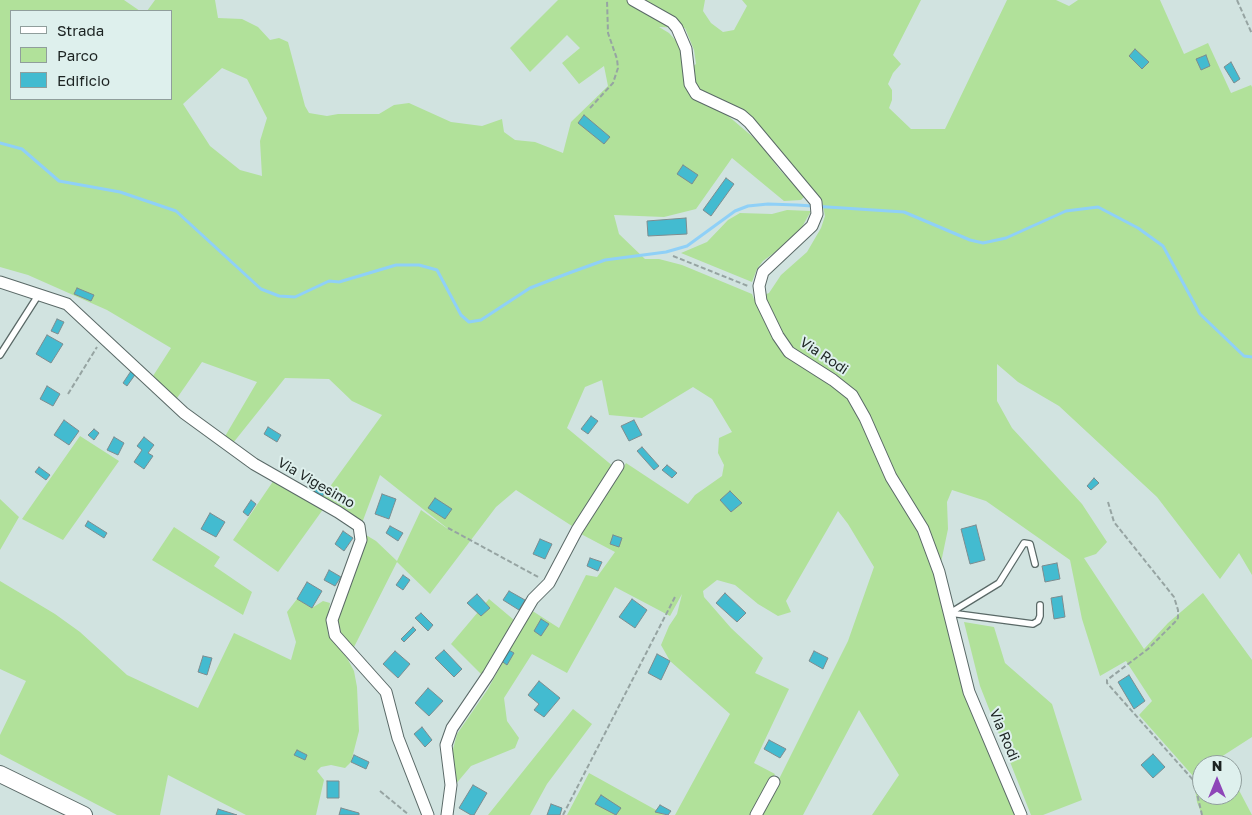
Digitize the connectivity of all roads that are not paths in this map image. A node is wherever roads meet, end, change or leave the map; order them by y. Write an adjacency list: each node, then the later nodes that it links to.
1 (633, 0): 8 (street, Via Rodi)
2 (0, 282): 3 (street, Via Vigesimo)
3 (39, 294): 4 (lane); 12 (street, Via Vigesimo)
4 (0, 355)
5 (618, 466): 13 (street)
6 (1035, 564): 8 (lane)
7 (1040, 605): 8 (lane)
8 (950, 613): 15 (street, Via Rodi)
9 (0, 774): 11 (street)
10 (774, 782): 14 (street)
11 (84, 815)
12 (428, 815)
13 (447, 815)
14 (756, 815)
15 (1021, 815)

